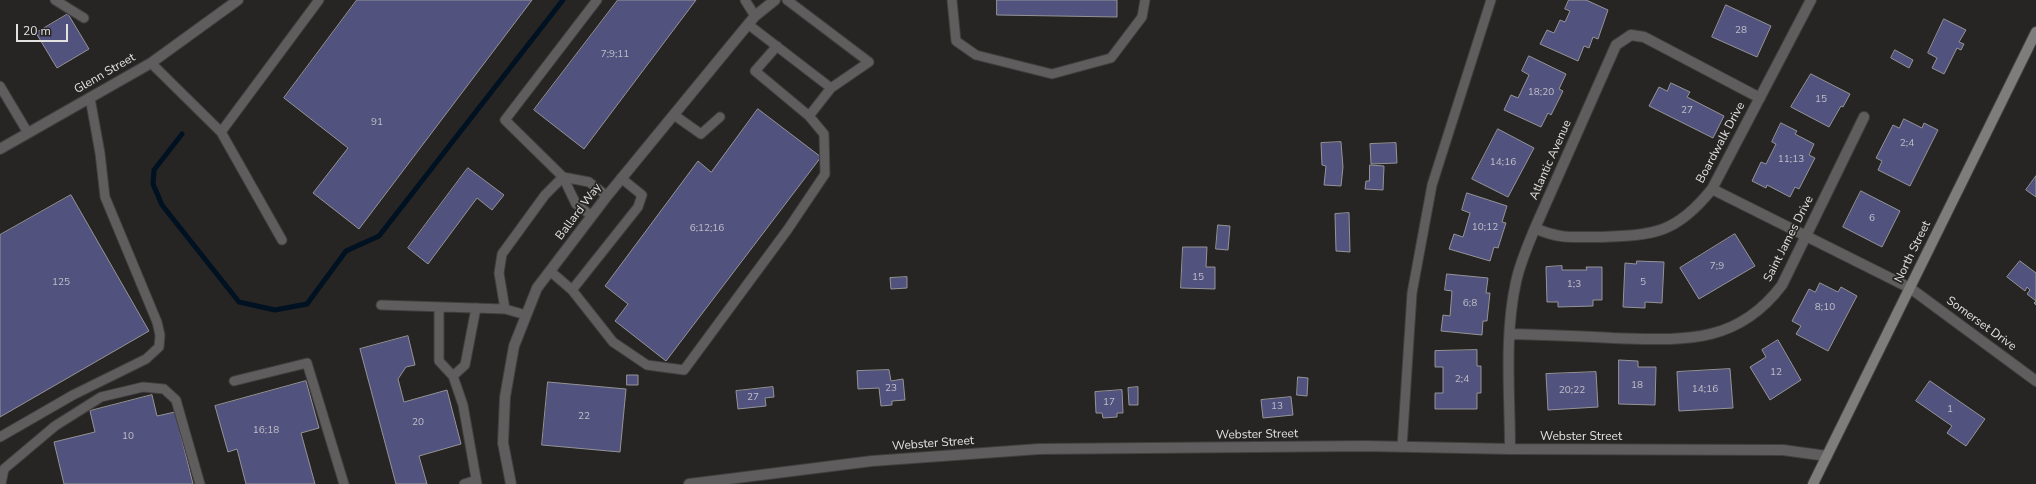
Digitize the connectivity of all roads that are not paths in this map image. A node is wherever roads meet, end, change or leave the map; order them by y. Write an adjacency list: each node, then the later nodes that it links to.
1 (55, 0): 13 (lane)
2 (238, 0): 17 (street, Glenn Street)
3 (319, 0): 26 (lane)
4 (597, 0): 29 (lane)
5 (745, 0): 12 (lane)
6 (775, 0): 12 (street, Ballard Way)
7 (787, 0): 19 (lane)
8 (952, 0): 9 (lane)
9 (1145, 0)
10 (1491, 0): 50 (lane)
11 (1811, 0): 21 (street, Boardwalk Drive)
12 (755, 16): 14 (street, Ballard Way)
13 (84, 18)
14 (748, 24): 16 (lane); 22 (street, Ballard Way)
15 (2036, 32): 38 (main road, North Street)
16 (777, 46): 19 (lane); 23 (lane)
17 (151, 63): 20 (street, Glenn Street); 26 (lane)
18 (0, 86): 27 (lane)
19 (831, 88): 23 (lane)
20 (90, 98): 27 (street, Glenn Street); 49 (lane)
21 (1760, 98): 31 (street, Boardwalk Drive); 34 (street, Atlantic Avenue)
22 (674, 115): 24 (lane); 30 (street, Ballard Way)
23 (809, 116): 39 (lane)
24 (720, 117)
25 (1864, 117): 35 (street, Saint James Drive)
26 (221, 132): 36 (lane)
27 (28, 133): 28 (street, Glenn Street)
28 (0, 149)
29 (563, 177): 32 (lane); 33 (lane); 43 (lane)
30 (621, 178): 32 (street, Ballard Way); 39 (lane)
31 (1712, 190): 34 (street, Boardwalk Drive); 35 (street, Somerset Drive)
32 (607, 196): 33 (street, Ballard Way)
33 (592, 216): 37 (street, Ballard Way)
34 (1535, 228): 45 (street, Atlantic Avenue)
35 (1806, 236): 38 (street, Somerset Drive); 45 (street, Saint James Drive)
36 (282, 240)
37 (550, 271): 39 (lane); 44 (street, Ballard Way)
38 (1910, 288): 48 (street, Somerset Drive); 52 (main road, North Street)
39 (572, 290)
40 (381, 305): 41 (lane)
41 (439, 307): 42 (lane); 46 (lane)
42 (476, 308): 43 (lane); 46 (lane)
43 (505, 309): 44 (lane)
44 (526, 315): 58 (street, Ballard Way)
45 (1510, 334): 51 (street, Atlantic Avenue)
46 (453, 376): 53 (lane)
47 (234, 381): 56 (lane)
48 (2036, 381)
49 (0, 438)
50 (1402, 447): 51 (street, Webster Street); 59 (street, Webster Street)
51 (1510, 449): 52 (street, Webster Street)
52 (1827, 456): 60 (main road, North Street)
53 (476, 482): 57 (lane)
54 (1, 484): 55 (lane)
55 (200, 484)
56 (344, 484)
57 (464, 484)
58 (511, 484)
59 (695, 484)
60 (1813, 484)

